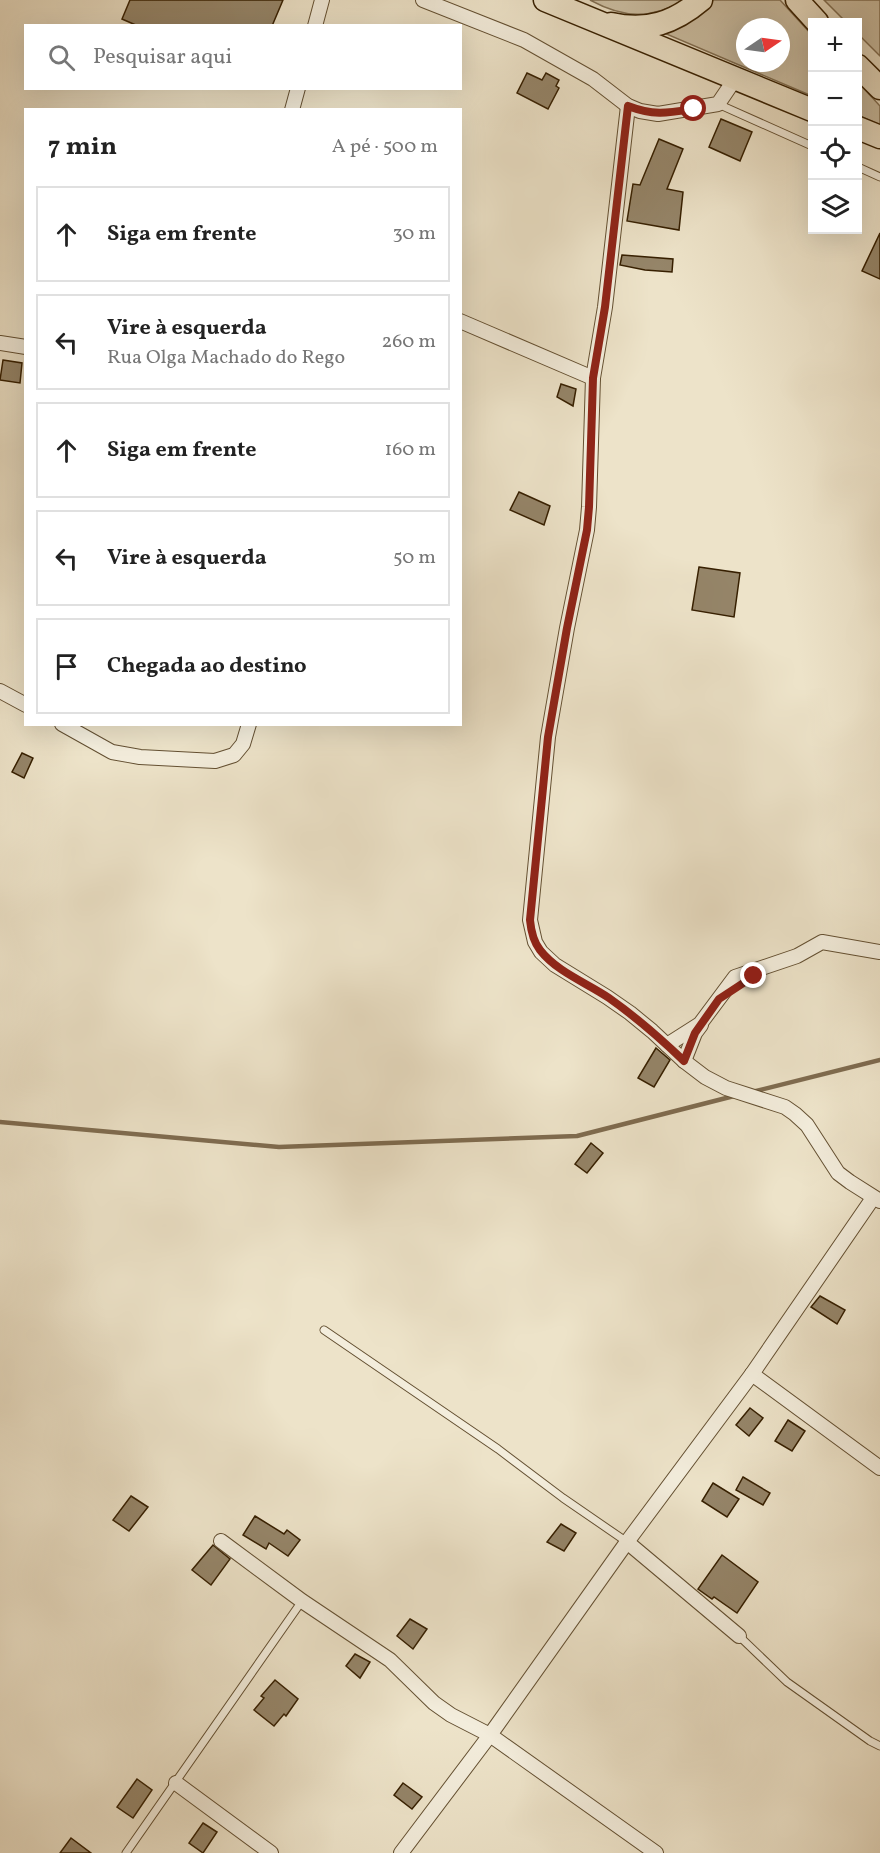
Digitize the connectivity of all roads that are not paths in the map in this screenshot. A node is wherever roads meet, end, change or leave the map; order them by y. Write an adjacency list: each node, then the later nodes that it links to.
1 (322, 0): 9 (street)
2 (423, 0): 15 (street)
3 (545, 0): 8 (main road)
4 (572, 0): 8 (main road)
5 (701, 0): 8 (main road)
6 (796, 0): 7 (main road)
7 (814, 18)
8 (596, 21): 11 (main road)
9 (316, 24)
10 (862, 70): 12 (main road)
11 (735, 79): 14 (street); 17 (main road)
12 (880, 88)
13 (297, 90): 16 (street)
14 (718, 104): 15 (street); 20 (lane)
15 (628, 106): 26 (street)
16 (293, 108)
17 (808, 108)
18 (862, 130): 19 (main road)
19 (880, 137)
20 (808, 144)
21 (862, 169): 22 (lane)
22 (880, 177)
23 (462, 322): 26 (street)
24 (0, 343): 25 (street)
25 (24, 347)
26 (593, 378): 33 (street)
27 (0, 691): 28 (street)
28 (24, 704)
29 (66, 726): 30 (street)
30 (248, 726)
31 (880, 952): 33 (street)
32 (880, 957): 34 (street)
33 (667, 1045): 34 (street)
34 (684, 1061): 35 (street)
35 (877, 1200): 37 (street)
36 (324, 1330): 40 (lane)
37 (752, 1374): 38 (street); 40 (street)
38 (880, 1468)
39 (221, 1540): 41 (street)
40 (627, 1542): 42 (street); 43 (street)
41 (302, 1601): 43 (street); 45 (lane)
42 (740, 1636): 44 (lane)
43 (490, 1735): 48 (street); 49 (street)
44 (880, 1746)
45 (176, 1783): 46 (lane); 47 (street)
46 (126, 1853)
47 (271, 1853)
48 (400, 1853)
49 (656, 1853)

